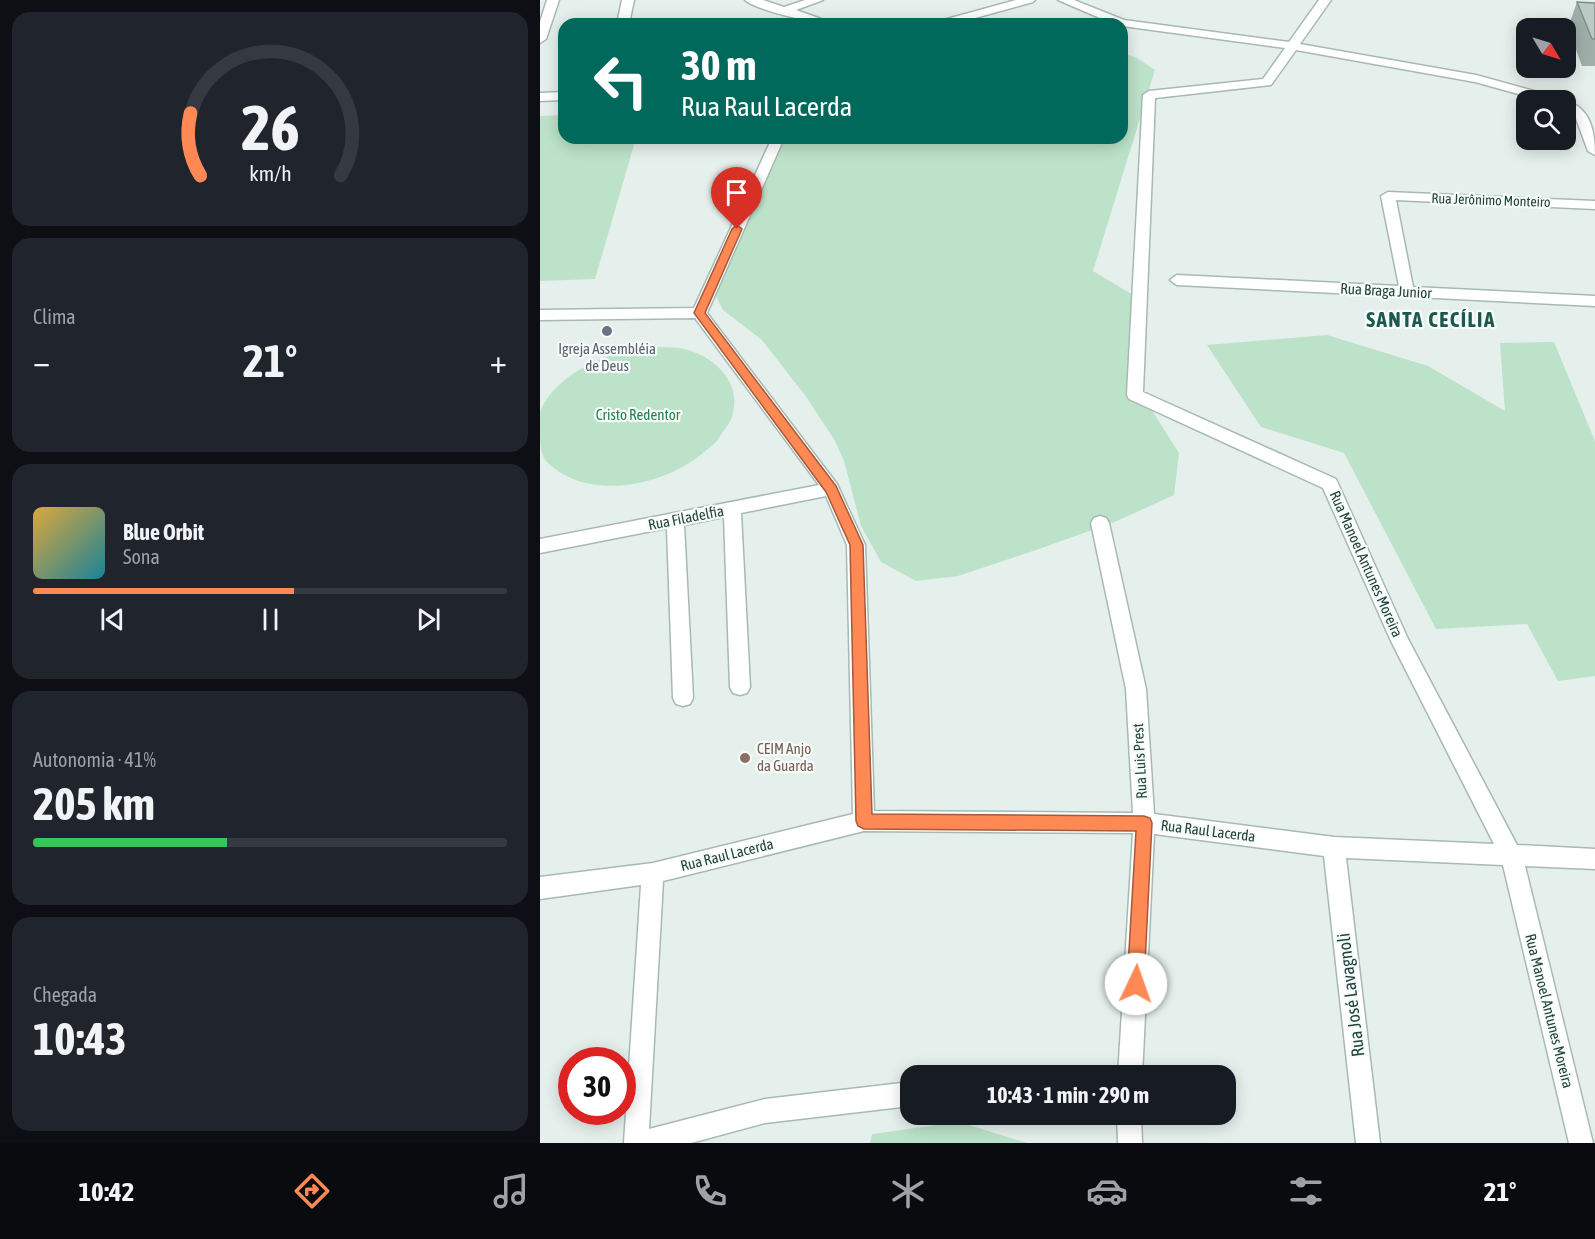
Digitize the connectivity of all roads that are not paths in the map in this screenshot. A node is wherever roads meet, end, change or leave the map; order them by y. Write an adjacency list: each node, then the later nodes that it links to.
1 (554, 0): 14 (street)
2 (628, 0): 9 (street)
3 (751, 0): 8 (street)
4 (817, 0): 8 (street)
5 (1029, 0): 11 (street)
6 (1064, 0): 12 (street)
7 (1325, 0): 15 (street)
8 (779, 14): 10 (street)
9 (624, 18)
10 (799, 18)
11 (962, 18)
12 (1109, 18)
13 (1128, 24): 15 (street)
14 (540, 39)
15 (1294, 46): 16 (street); 38 (street, Rua Manoel Antunes Moreira)
16 (1516, 90)
17 (558, 96): 18 (street)
18 (540, 97)
19 (1576, 111): 21 (street)
20 (775, 144): 26 (street)
21 (1595, 151)
22 (1595, 205): 24 (street, Rua Jerônimo Monteiro)
23 (1177, 280): 24 (street, Rua Braga Junior)
24 (1407, 292): 25 (street, Rua Braga Junior)
25 (1595, 301)
26 (699, 313): 27 (street); 28 (street)
27 (540, 315)
28 (831, 489): 29 (street, Rua Filadelfia); 35 (street)
29 (732, 509): 30 (street, Rua Filadelfia); 33 (street)
30 (675, 521): 32 (street, Rua Filadelfia); 34 (street)
31 (1100, 523): 36 (street, Rua Luis Prest)
32 (540, 546)
33 (740, 687)
34 (683, 698)
35 (864, 821): 36 (street, Rua Raul Lacerda); 40 (street, Rua Raul Lacerda)
36 (1144, 823): 37 (street, Rua Raul Lacerda); 42 (street, Rua Luis Prest)
37 (1334, 847): 38 (street, Rua Raul Lacerda); 48 (street, Rua José Lavagnoli)
38 (1512, 857): 39 (street, Rua Raul Lacerda); 49 (street, Rua Manoel Antunes Moreira)
39 (1595, 859)
40 (653, 873): 41 (street, Rua Raul Lacerda); 45 (street)
41 (540, 888)
42 (1131, 1065)
43 (900, 1095): 46 (street)
44 (1129, 1125): 47 (street)
45 (636, 1143)
46 (644, 1143)
47 (1130, 1143)
48 (1368, 1143)
49 (1581, 1143)

